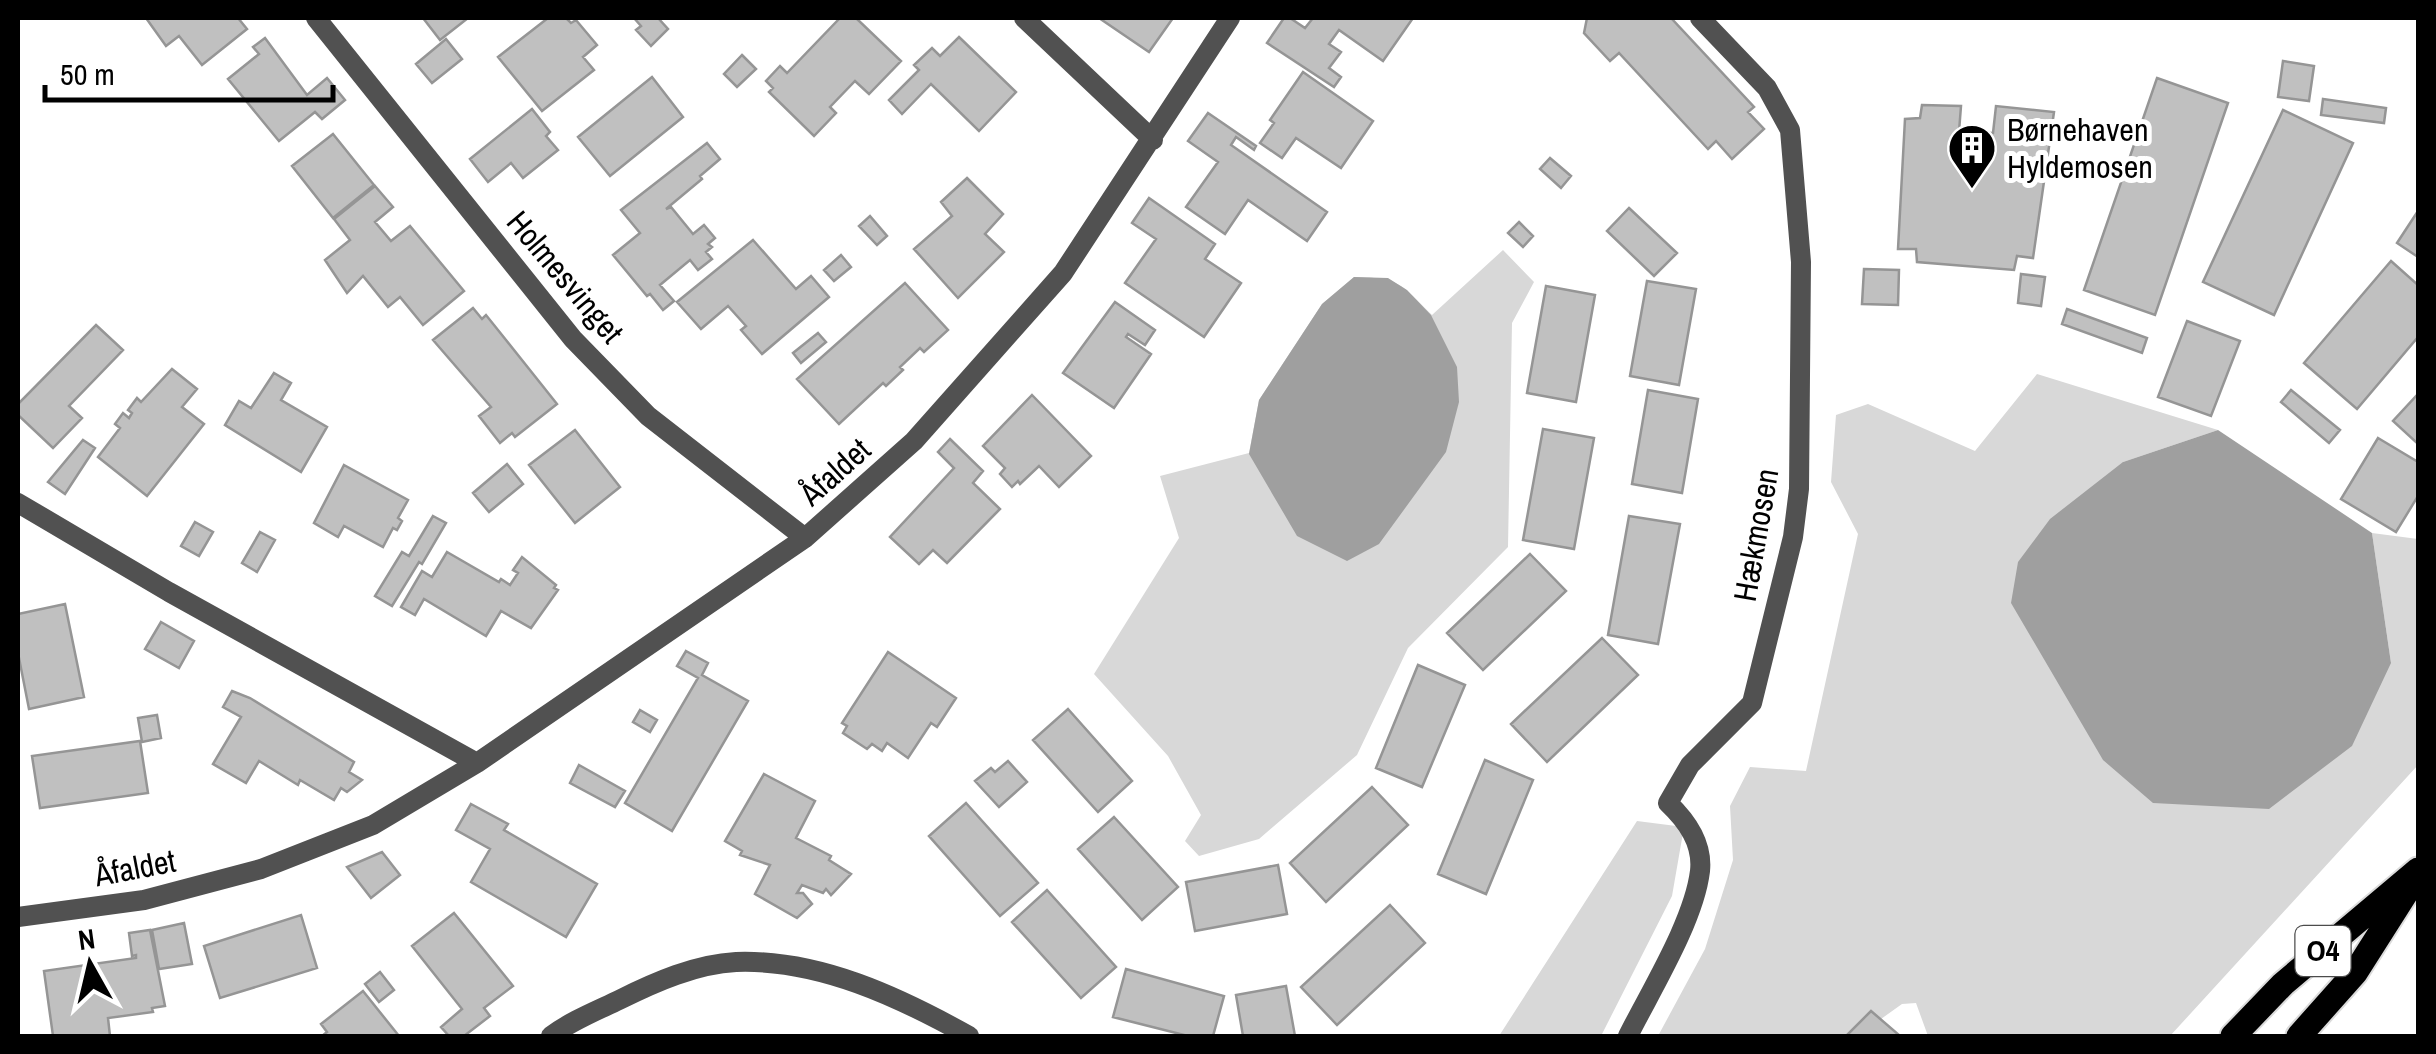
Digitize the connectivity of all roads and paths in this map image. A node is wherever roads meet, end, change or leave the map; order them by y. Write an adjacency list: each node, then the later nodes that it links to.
1 (316, 18): 7 (street, Holmesvinget)
2 (1024, 18): 5 (street)
3 (1230, 18): 5 (street, Åfaldet)
4 (1700, 18): 13 (street, Hækmosen)
5 (1153, 140): 7 (street, Åfaldet)
6 (18, 502): 8 (street)
7 (806, 538): 8 (street, Åfaldet)
8 (476, 763): 10 (street, Åfaldet)
9 (2418, 871): 14 (main road, O4); 15 (main road, O4)
10 (18, 916)
11 (963, 1035): 12 (street)
12 (551, 1036)
13 (1628, 1036)
14 (2234, 1036)
15 (2299, 1036)

